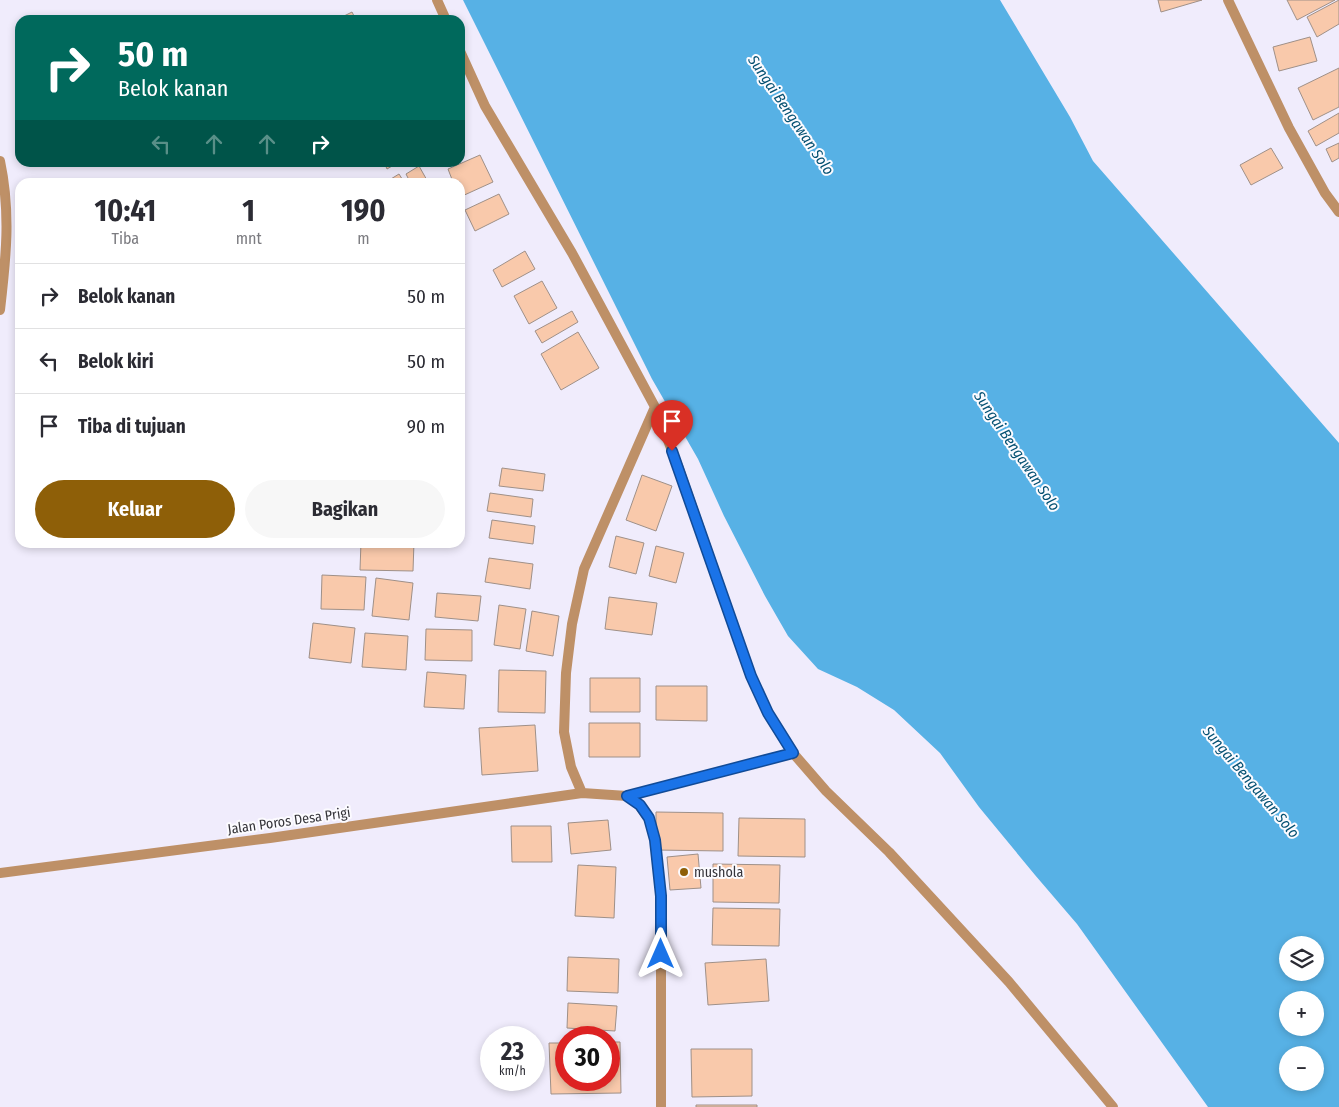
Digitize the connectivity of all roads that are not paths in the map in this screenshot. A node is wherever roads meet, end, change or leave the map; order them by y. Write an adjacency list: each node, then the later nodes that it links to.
1 (437, 0): 3 (street)
2 (1228, 0): 6 (street)
3 (444, 15)
4 (465, 62): 8 (street)
5 (0, 161): 7 (street)
6 (1339, 212)
7 (0, 310)
8 (655, 407): 9 (street); 10 (street)
9 (793, 753): 11 (street, Jalan Poros Desa Prigi); 14 (street)
10 (582, 794): 11 (street, Jalan Poros Desa Prigi); 12 (street, Jalan Poros Desa Prigi)
11 (627, 796): 13 (street)
12 (0, 873)
13 (661, 1107)
14 (1113, 1107)

